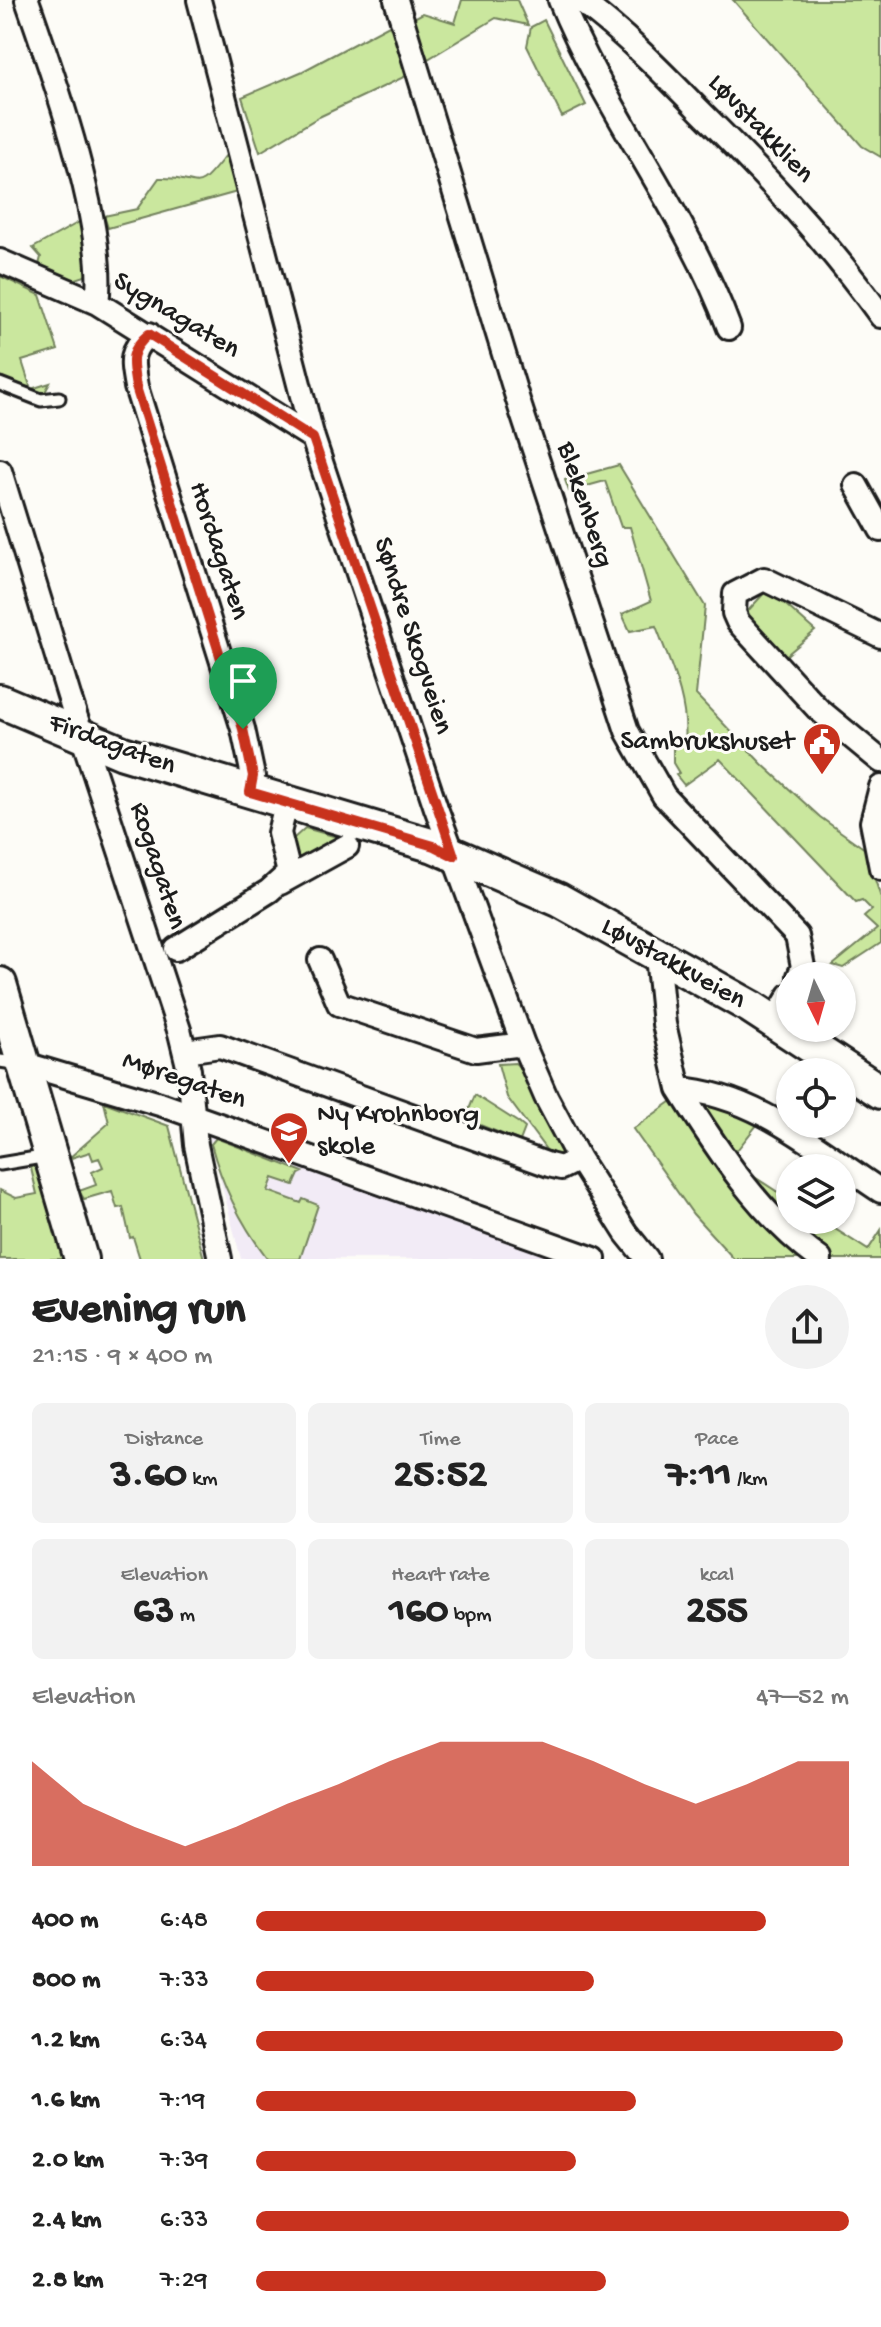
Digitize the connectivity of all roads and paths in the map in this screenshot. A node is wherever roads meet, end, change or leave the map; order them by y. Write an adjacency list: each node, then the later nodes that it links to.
1 (27, 0): 7 (street)
2 (199, 0): 13 (street, Søndre Skogveien)
3 (396, 0): 31 (street, Blekenberg)
4 (560, 0): 9 (street)
5 (579, 0): 8 (street, Løvstakklien)
6 (0, 261): 7 (street, Sygnagaten)
7 (97, 303): 10 (street, Sygnagaten)
8 (881, 316)
9 (729, 328)
10 (149, 334): 13 (street, Sygnagaten); 22 (street, Hordagaten)
11 (0, 384): 12 (lane)
12 (59, 398)
13 (313, 438): 25 (street, Søndre Skogveien)
14 (0, 471): 19 (street, Rogagaten)
15 (856, 485): 16 (street)
16 (881, 530)
17 (881, 636): 20 (street)
18 (0, 701): 19 (street, Firdagaten)
19 (83, 739): 22 (street, Firdagaten); 36 (street, Rogagaten)
20 (881, 761)
21 (881, 787): 26 (street)
22 (250, 792): 23 (street, Firdagaten)
23 (286, 804): 25 (street, Firdagaten); 27 (street)
24 (347, 846): 27 (street)
25 (454, 856): 29 (street, Løvstakkveien); 35 (street, Søndre Skogveien)
26 (881, 868)
27 (280, 883): 28 (street)
28 (176, 949)
29 (657, 956): 33 (street, Løvstakkveien); 38 (street)
30 (320, 960): 35 (street)
31 (802, 962)
32 (0, 984): 37 (street)
33 (776, 1006)
34 (822, 1042): 39 (street, Løvstakkveien)
35 (523, 1044): 42 (street, Søndre Skogveien)
36 (185, 1051): 40 (street, Rogagaten); 42 (street)
37 (12, 1063): 40 (street, Møregaten); 41 (street)
38 (679, 1089): 44 (street); 49 (street)
39 (881, 1092)
40 (191, 1114): 46 (street, Rogagaten); 47 (street, Møregaten)
41 (49, 1156): 43 (lane); 45 (street)
42 (579, 1159): 48 (street, Søndre Skogveien)
43 (0, 1164)
44 (881, 1191)
45 (81, 1259)
46 (220, 1259)
47 (594, 1259)
48 (647, 1259)
49 (820, 1259)

